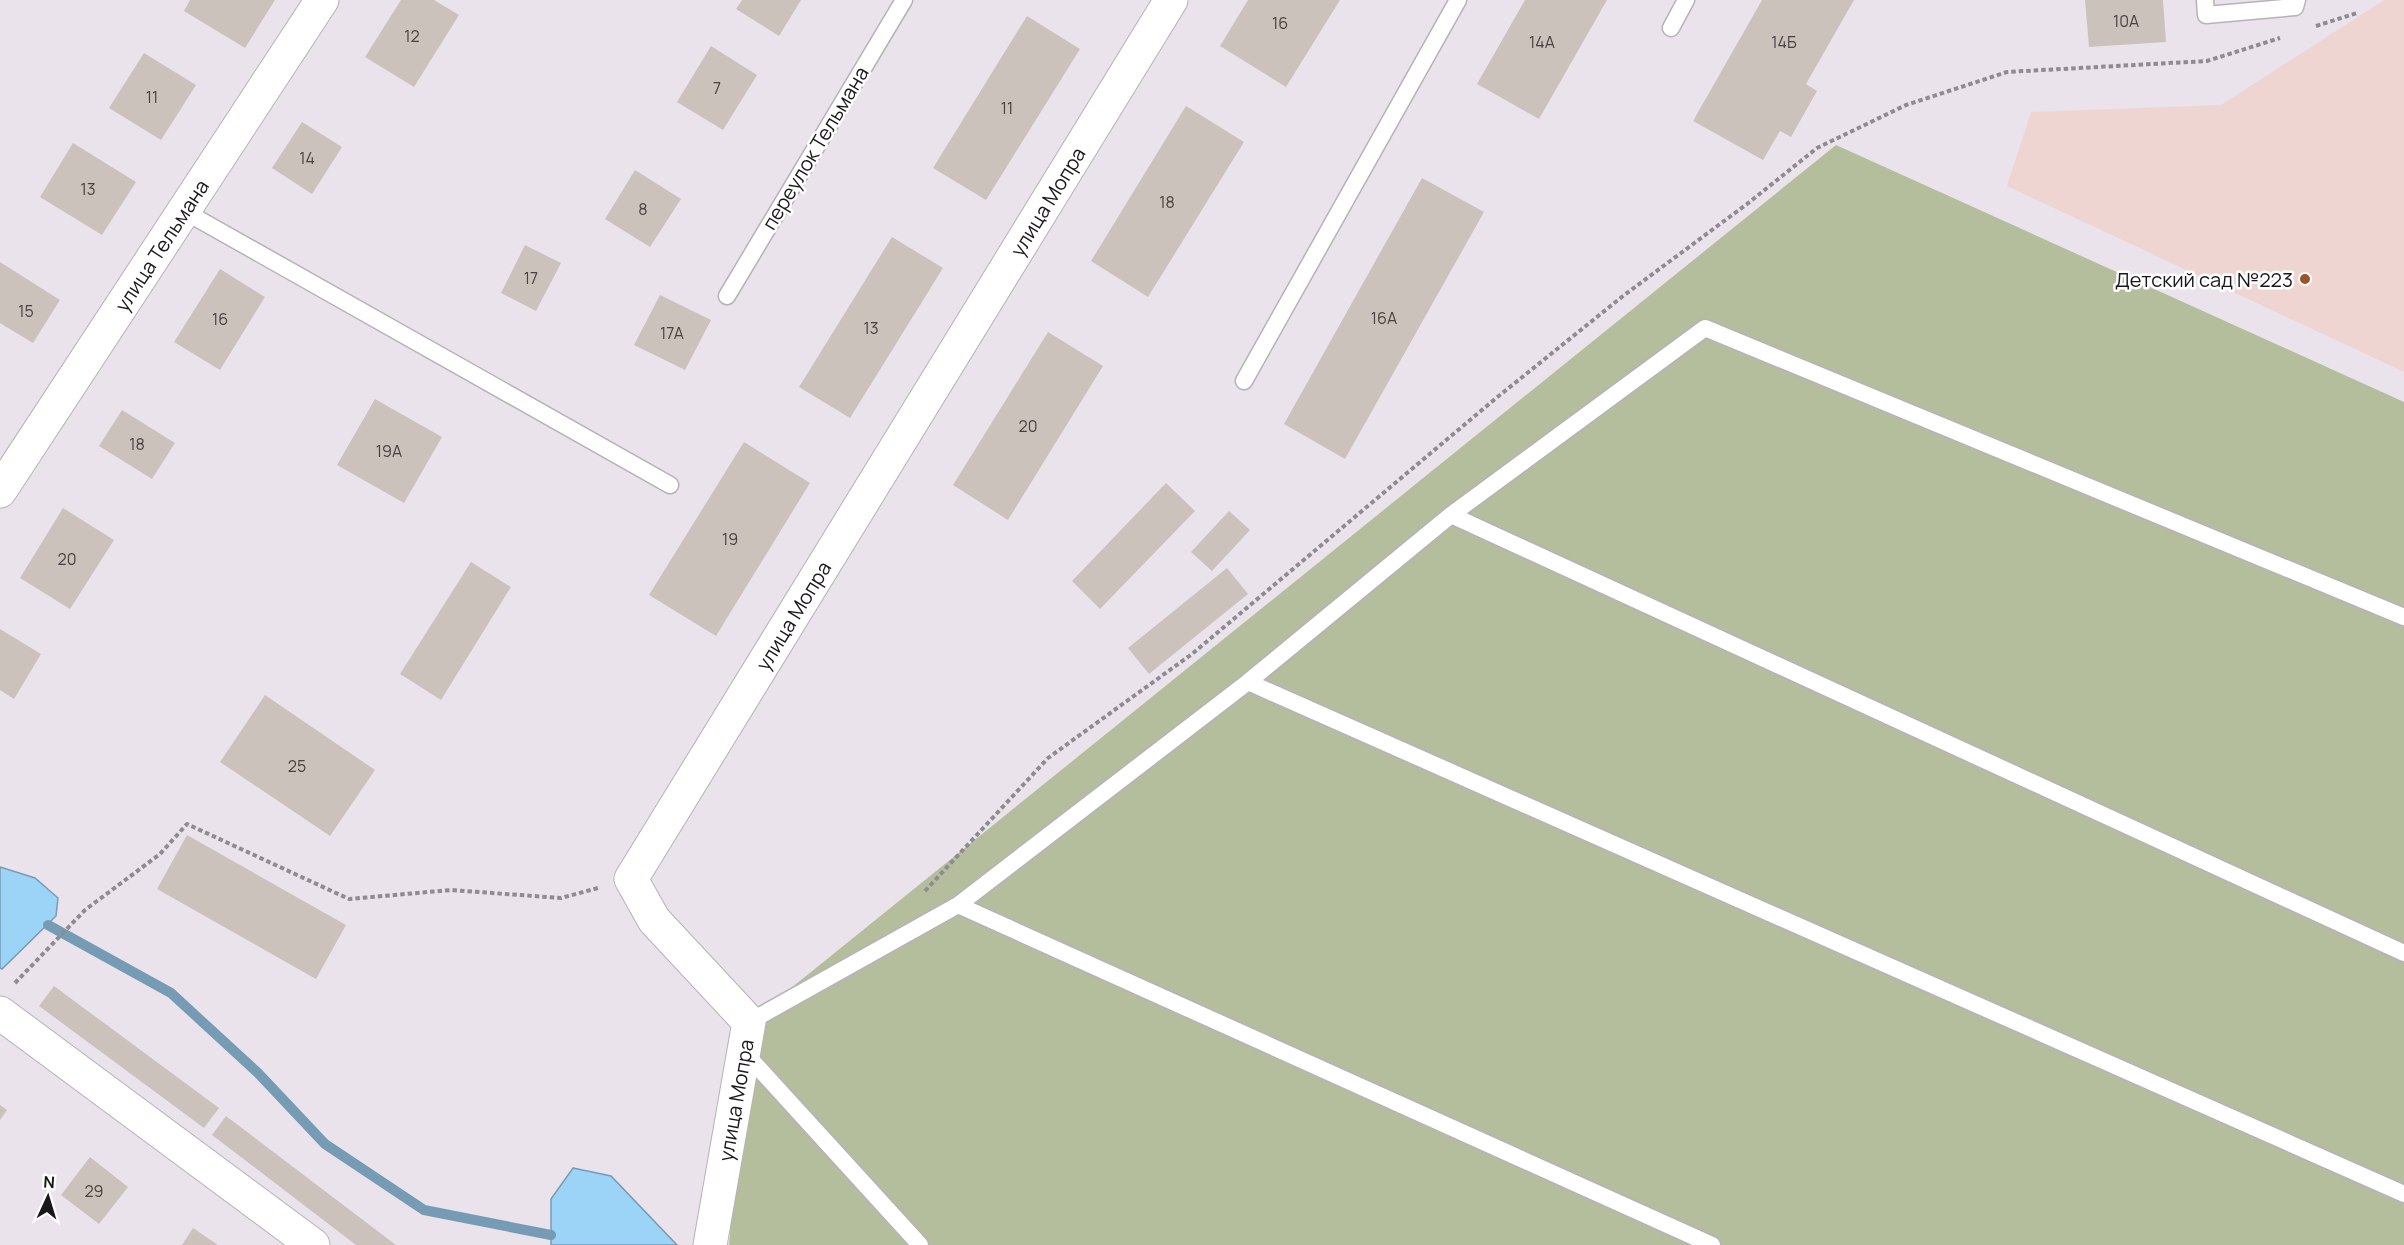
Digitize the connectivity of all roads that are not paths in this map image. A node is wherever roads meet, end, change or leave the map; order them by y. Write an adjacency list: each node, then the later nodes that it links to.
1 (322, 0): 9 (street, улица Тельмана)
2 (904, 0): 10 (lane, переулок Тельмана)
3 (1171, 0): 20 (street, улица Мопра)
4 (1458, 0): 11 (lane)
5 (1686, 0): 8 (lane)
6 (2205, 0): 7 (lane)
7 (2297, 0)
8 (1671, 28)
9 (183, 211): 12 (lane); 13 (street, улица Тельмана)
10 (727, 296)
11 (1244, 381)
12 (670, 485)
13 (0, 491)
14 (1451, 515): 15 (lane); 16 (lane); 18 (lane)
15 (2404, 618)
16 (1248, 682): 17 (lane); 21 (lane)
17 (958, 905): 20 (lane); 25 (lane)
18 (2404, 953)
19 (4, 1002): 22 (street)
20 (746, 1037): 23 (street, улица Мопра); 24 (lane)
21 (2404, 1194)
22 (313, 1245)
23 (710, 1245)
24 (920, 1245)
25 (1712, 1245)

